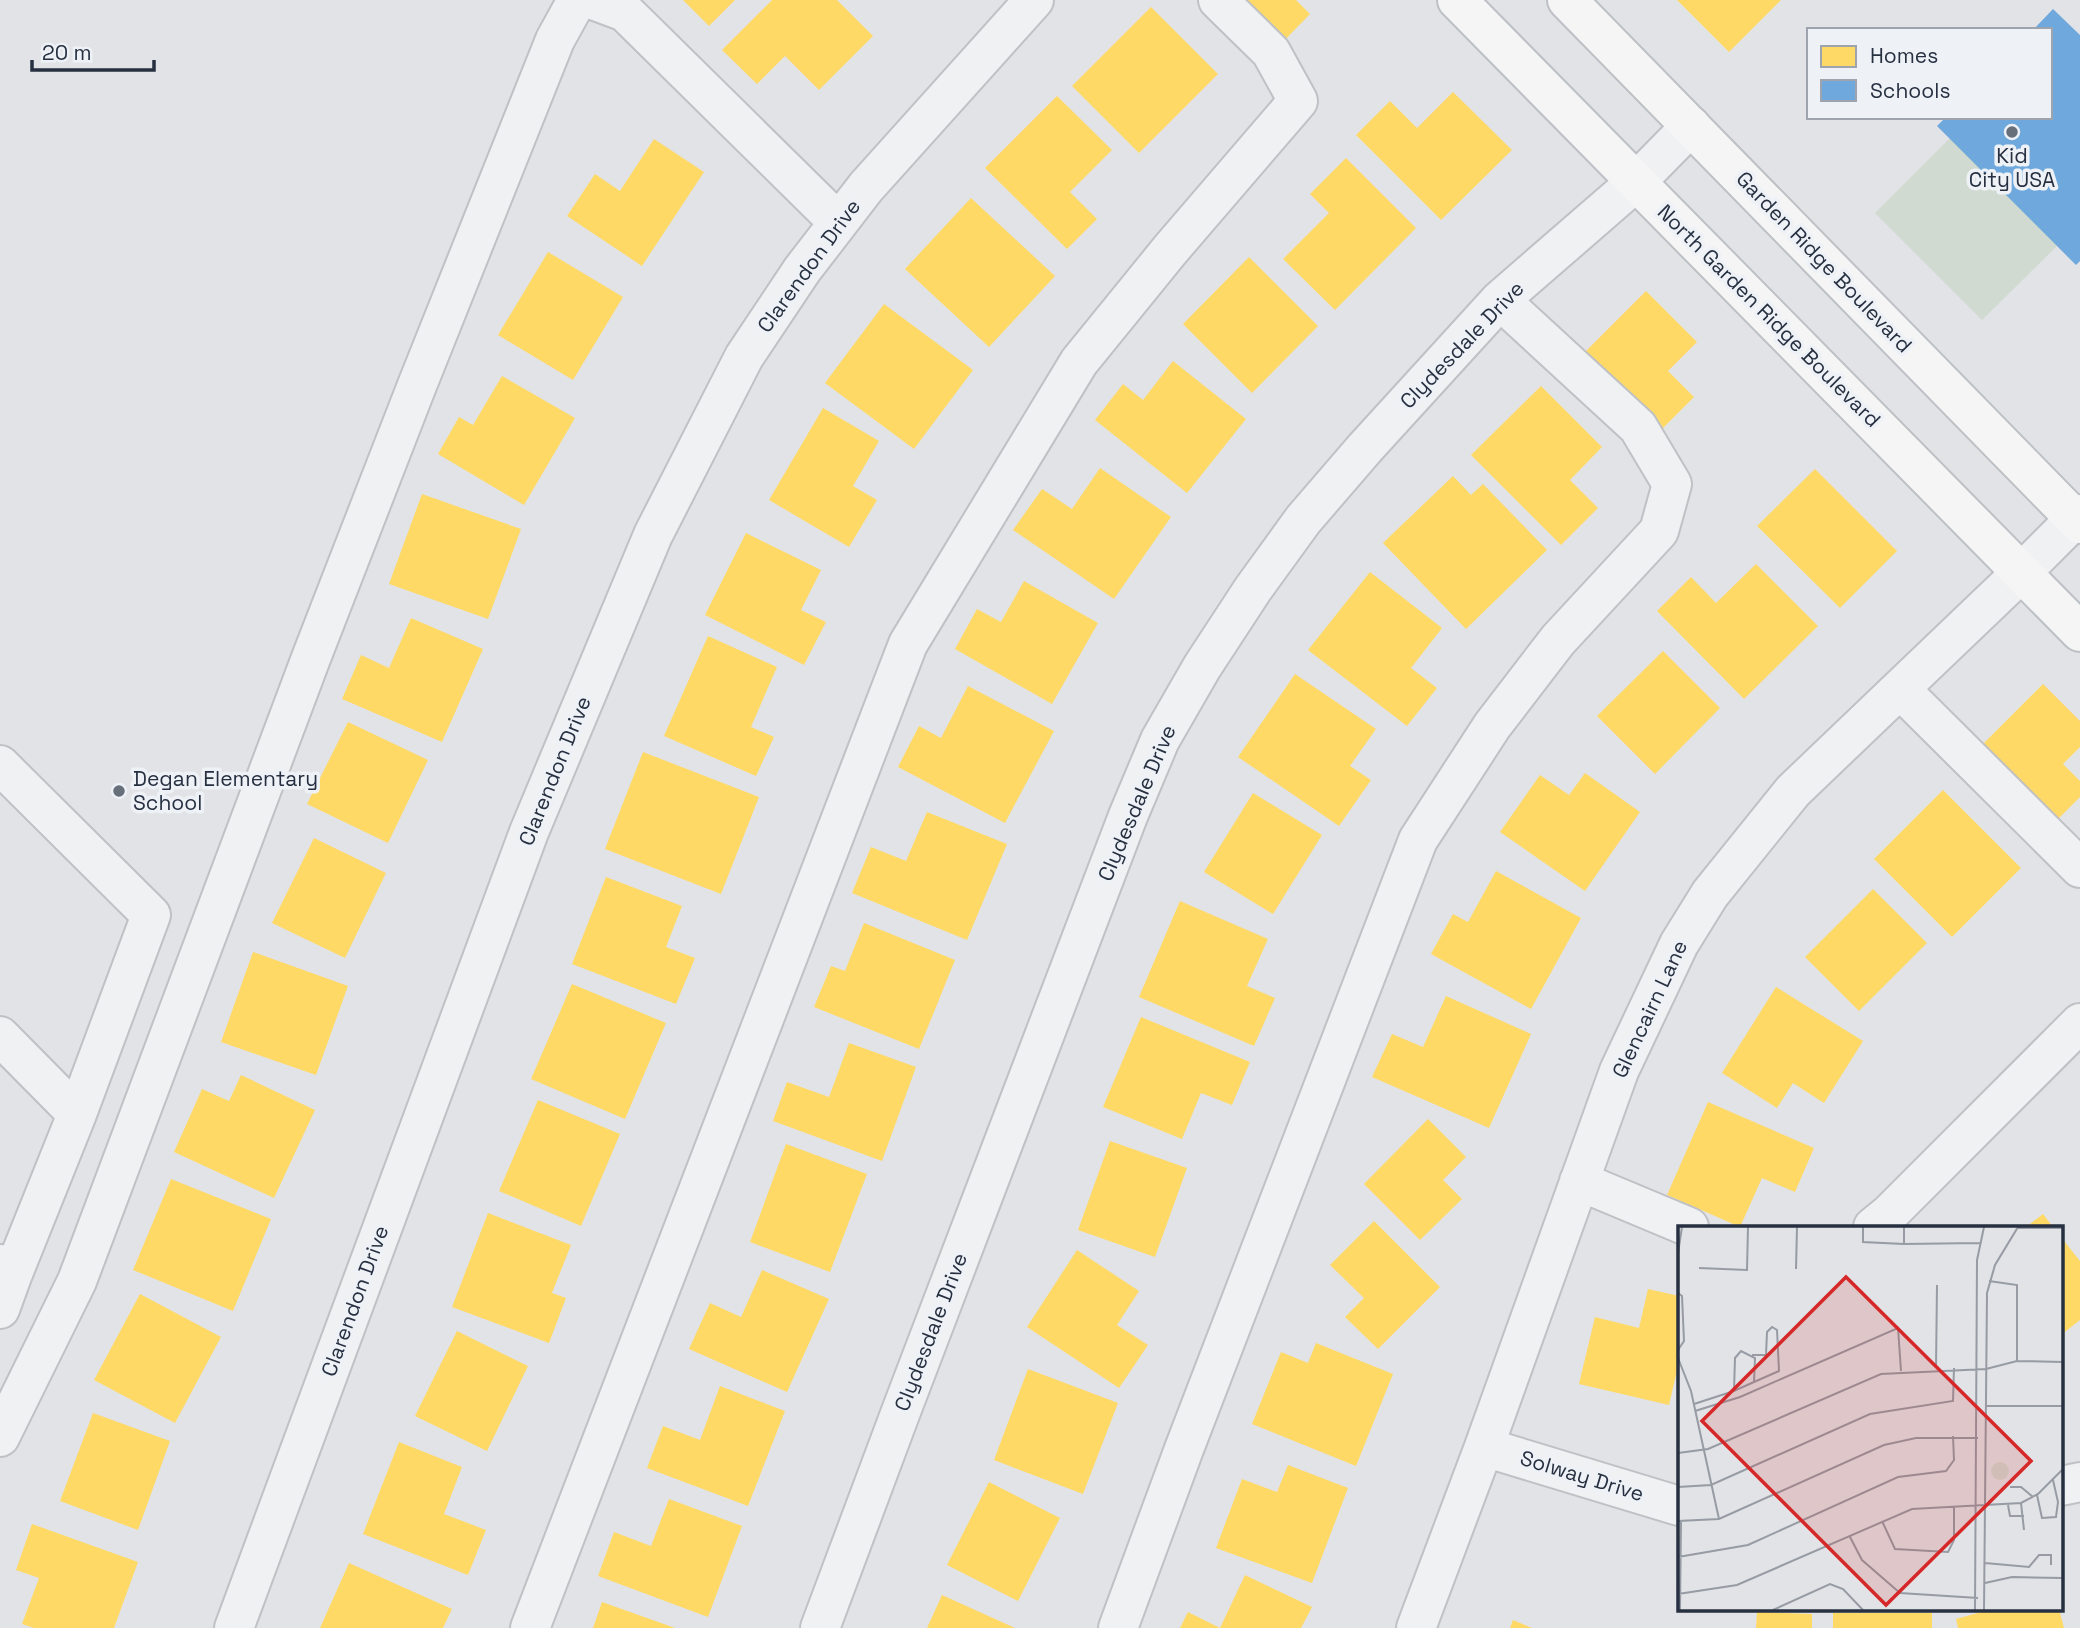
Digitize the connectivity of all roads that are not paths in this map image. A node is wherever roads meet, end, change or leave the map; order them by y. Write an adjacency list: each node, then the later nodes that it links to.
1 (577, 0): 24 (street)
2 (593, 0): 9 (street)
3 (1218, 0): 30 (street)
4 (1457, 0): 8 (main road, North Garden Ridge Boulevard)
5 (1567, 0): 7 (main road, Garden Ridge Boulevard)
6 (1022, 4): 9 (street, Clarendon Drive)
7 (1691, 127): 8 (street, Clydesdale Drive); 11 (main road, Garden Ridge Boulevard)
8 (1636, 182): 10 (street, Clydesdale Drive); 12 (main road, North Garden Ridge Boulevard)
9 (838, 222): 29 (street, Clarendon Drive)
10 (1500, 300): 31 (street, Clydesdale Drive); 32 (street)
11 (2078, 519): 12 (street, Glencairn Lane)
12 (2021, 573): 13 (main road, North Garden Ridge Boulevard); 14 (street, Glencairn Lane)
13 (2080, 632)
14 (1900, 689): 16 (street); 20 (street, Glencairn Lane)
15 (6, 782): 19 (street)
16 (2080, 868)
17 (2080, 1023): 22 (street)
18 (0, 1036): 19 (street)
19 (76, 1114): 23 (street)
20 (1579, 1181): 21 (street); 25 (street, Glencairn Lane)
21 (1687, 1226)
22 (1874, 1226)
23 (4, 1283)
24 (0, 1437)
25 (1484, 1447): 28 (street, Solway Drive); 33 (street, Glencairn Lane)
26 (2080, 1482): 27 (street)
27 (2062, 1486)
28 (1678, 1506)
29 (234, 1628)
30 (530, 1628)
31 (820, 1628)
32 (1118, 1628)
33 (1416, 1628)

